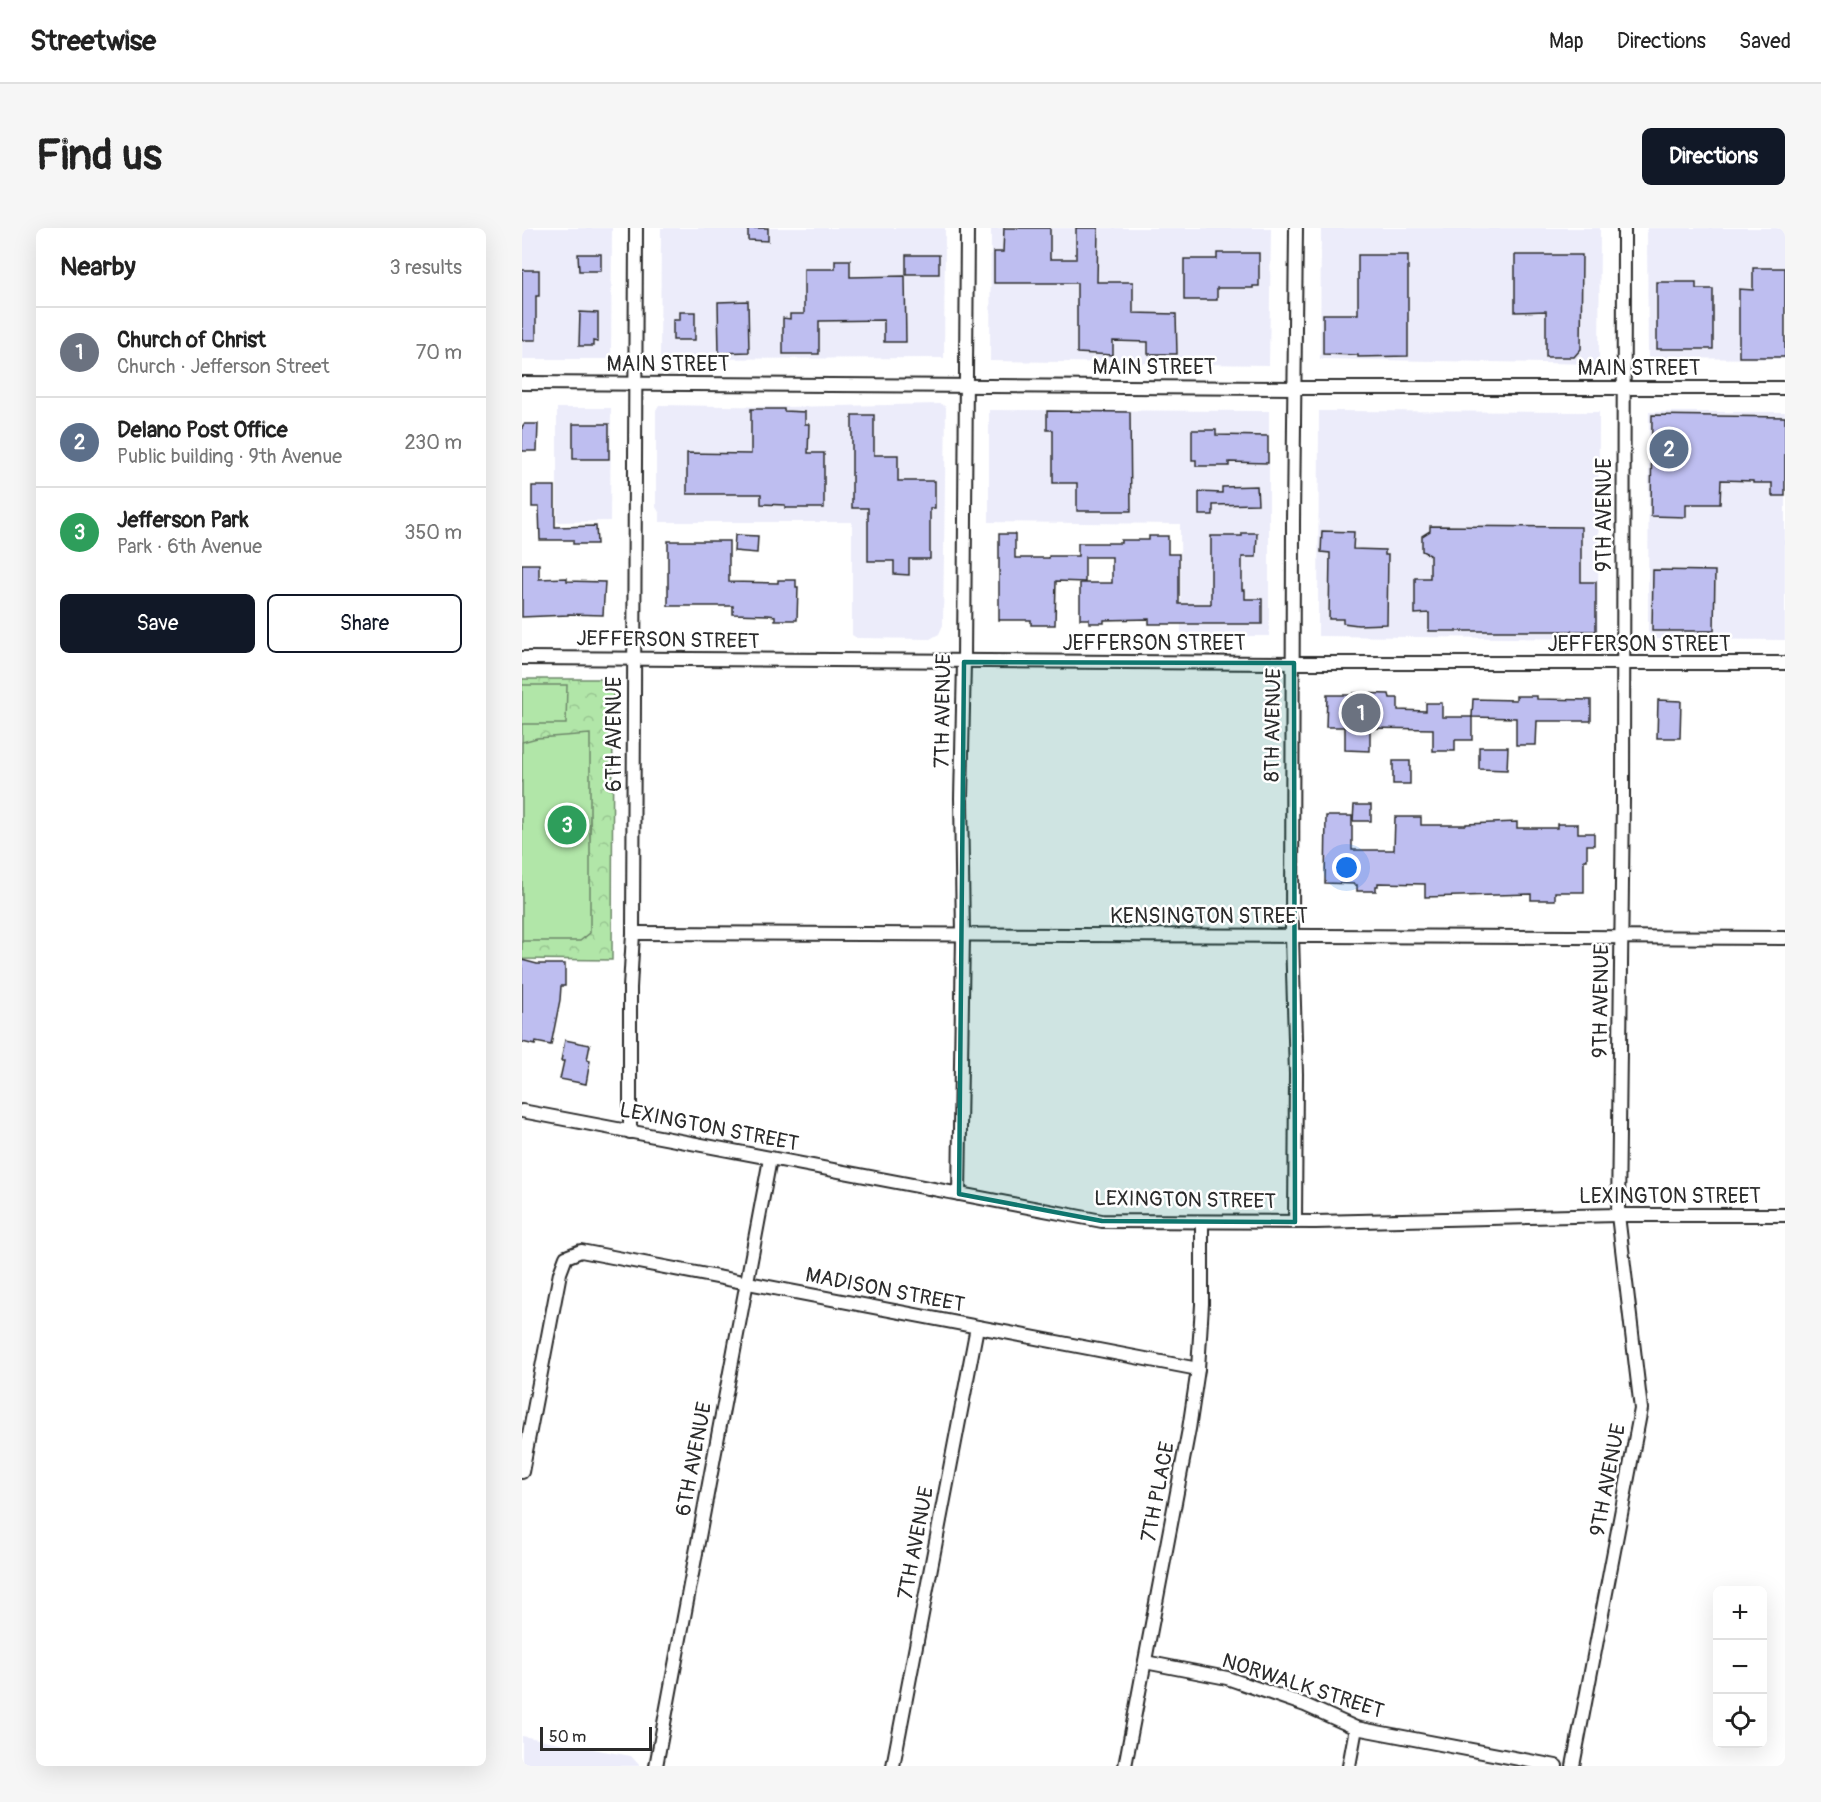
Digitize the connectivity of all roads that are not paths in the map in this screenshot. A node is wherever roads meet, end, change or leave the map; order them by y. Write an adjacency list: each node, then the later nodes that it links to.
1 (636, 228): 6 (street, 6TH AVENUE)
2 (967, 228): 7 (street, 7TH AVENUE)
3 (1296, 228): 8 (street, 8TH AVENUE)
4 (1624, 228): 10 (street, 9TH AVENUE)
5 (522, 383): 6 (street, MAIN STREET)
6 (636, 384): 7 (street, MAIN STREET); 12 (street, 6TH AVENUE)
7 (966, 386): 8 (street, MAIN STREET); 13 (street, 7TH AVENUE)
8 (1295, 388): 10 (street, MAIN STREET); 15 (street, 8TH AVENUE)
9 (1785, 388): 10 (street, MAIN STREET)
10 (1624, 389): 14 (street, 9TH AVENUE)
11 (522, 658): 12 (street, JEFFERSON STREET)
12 (634, 659): 13 (street, JEFFERSON STREET); 17 (street, 6TH AVENUE)
13 (964, 662): 15 (street, JEFFERSON STREET); 18 (street, 7TH AVENUE)
14 (1622, 662): 15 (street, JEFFERSON STREET); 16 (street, JEFFERSON STREET); 20 (street, 9TH AVENUE)
15 (1294, 663): 19 (street, 8TH AVENUE)
16 (1785, 663)
17 (633, 933): 18 (street, KENSINGTON STREET); 23 (street, 6TH AVENUE)
18 (963, 935): 19 (street, KENSINGTON STREET); 25 (street, 7TH AVENUE)
19 (1292, 936): 20 (street, KENSINGTON STREET); 29 (street, 8TH AVENUE)
20 (1622, 938): 21 (street, KENSINGTON STREET); 26 (street, 9TH AVENUE)
21 (1785, 938)
22 (522, 1111): 23 (street, LEXINGTON STREET)
23 (630, 1132): 24 (street, LEXINGTON STREET)
24 (770, 1158): 25 (street, LEXINGTON STREET); 30 (street, 6TH AVENUE)
25 (959, 1194): 28 (street, LEXINGTON STREET)
26 (1618, 1215): 27 (street, LEXINGTON STREET); 29 (street, LEXINGTON STREET); 41 (street, 9TH AVENUE)
27 (1785, 1215)
28 (1202, 1222): 29 (street, LEXINGTON STREET); 32 (street, 7TH PLACE)
29 (1295, 1222)
30 (746, 1283): 31 (street, MADISON STREET); 33 (street, MADISON STREET); 36 (street, 6TH AVENUE)
31 (977, 1327): 32 (street, MADISON STREET); 37 (street, 7TH AVENUE)
32 (1198, 1369): 34 (street, 7TH PLACE)
33 (522, 1472)
34 (1145, 1662): 35 (street, NORWALK STREET); 38 (street, 7TH PLACE)
35 (1356, 1728): 39 (street); 40 (street, NORWALK STREET)
36 (656, 1766)
37 (893, 1766)
38 (1125, 1766)
39 (1349, 1766)
40 (1556, 1766)
41 (1573, 1766)

